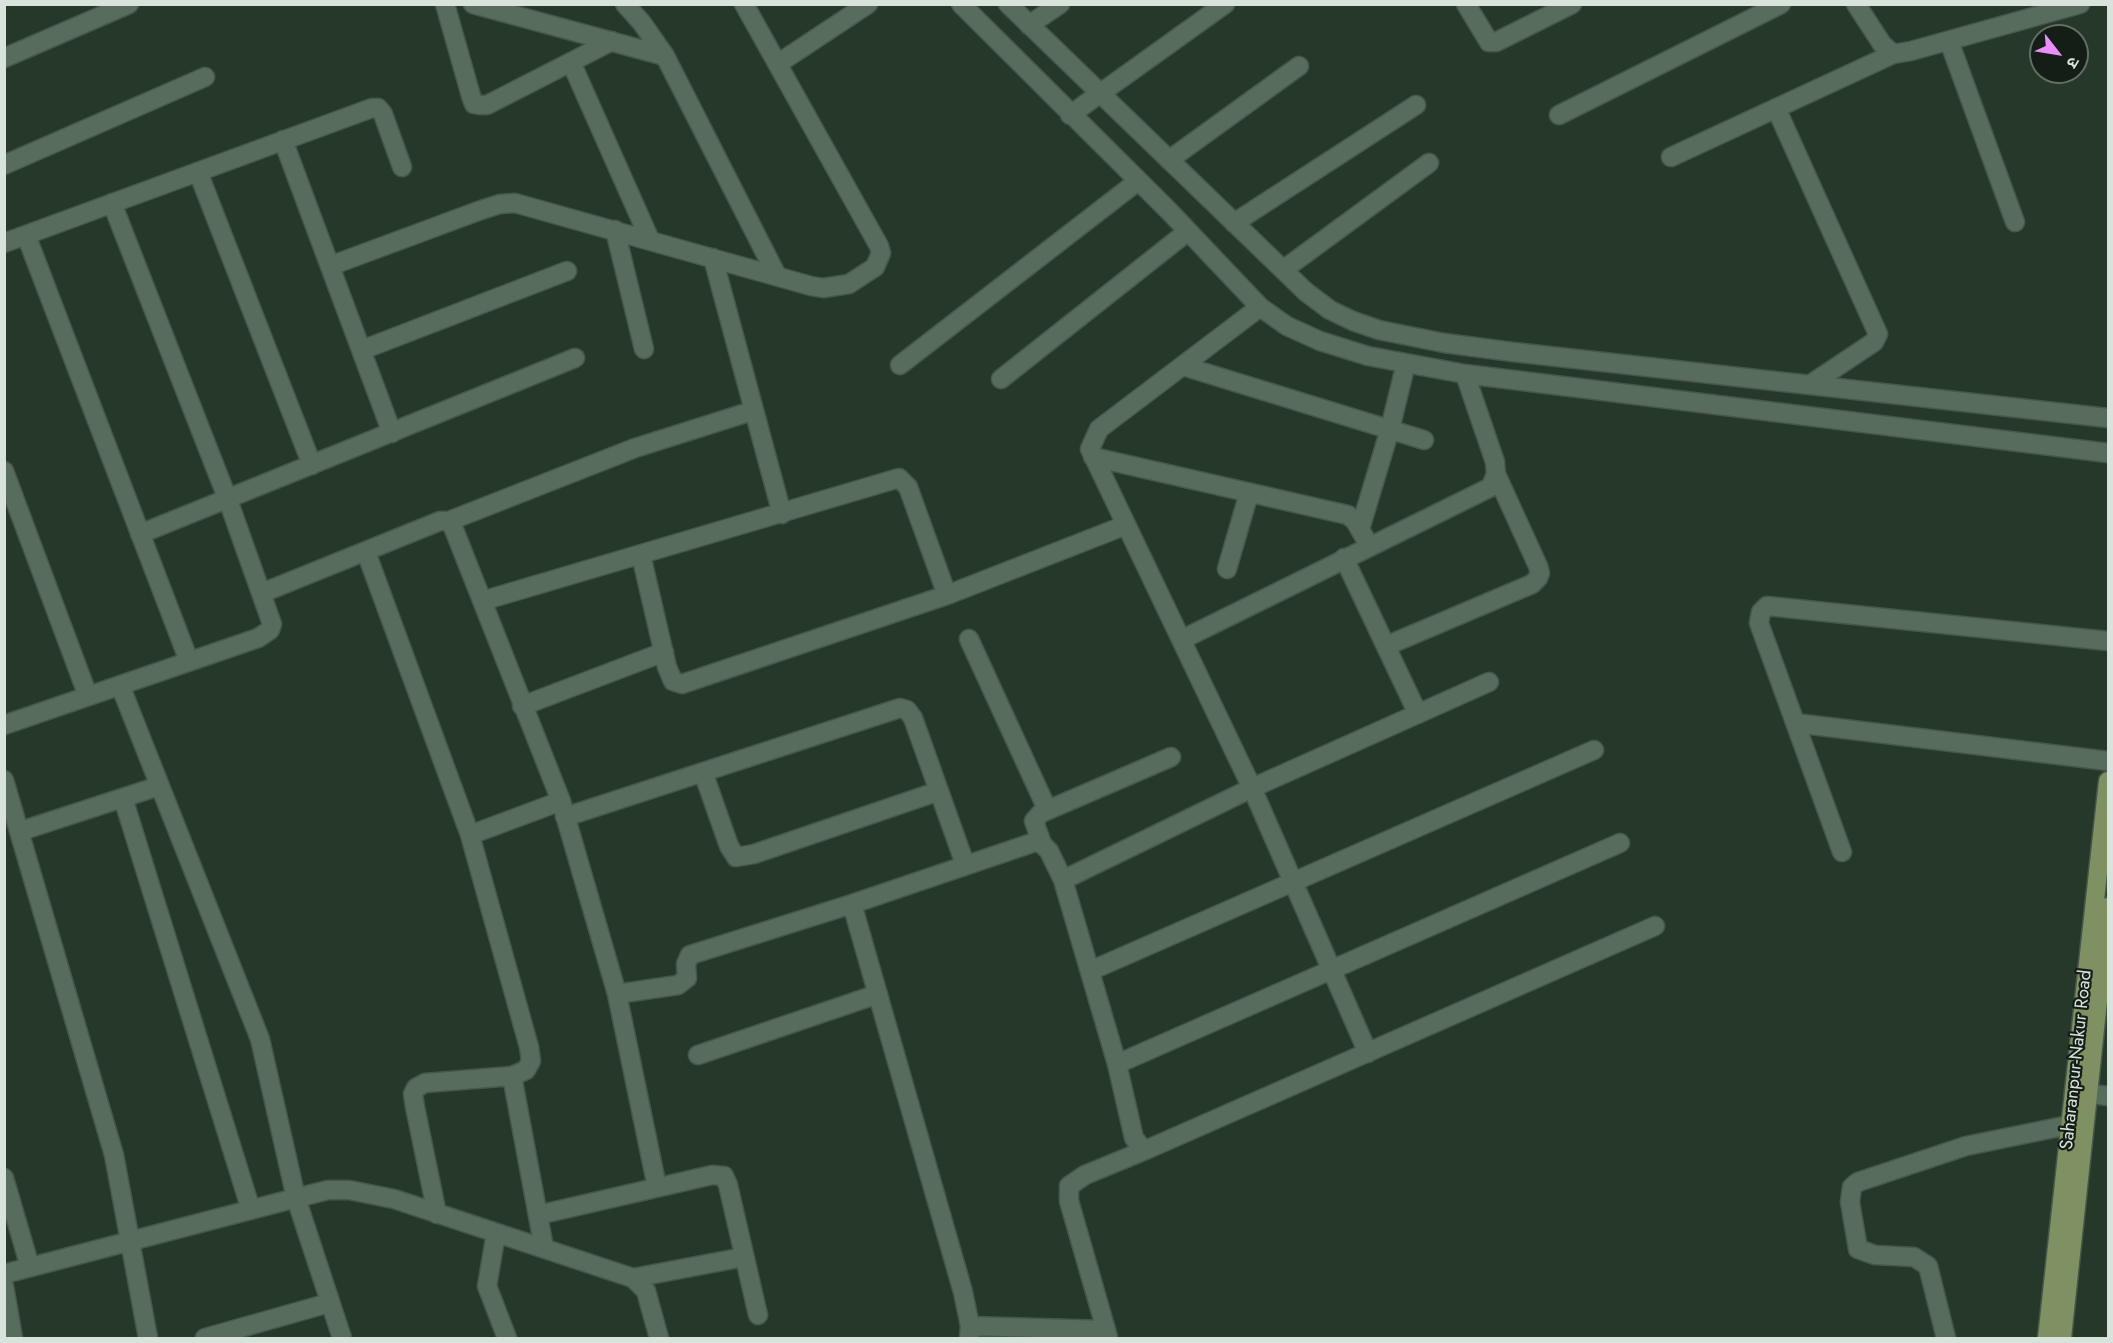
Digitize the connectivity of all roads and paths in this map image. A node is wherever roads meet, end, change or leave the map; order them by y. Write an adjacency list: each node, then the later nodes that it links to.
1 (129, 4): 21 (street)
2 (445, 4): 22 (street)
3 (473, 4): 17 (street)
4 (625, 4): 20 (street)
5 (744, 4): 23 (street)
6 (868, 4): 23 (street)
7 (961, 4): 29 (street)
8 (1008, 4): 16 (street)
9 (1060, 4): 16 (street)
10 (1225, 4): 26 (street)
11 (1466, 4): 12 (street)
12 (1572, 4)
13 (1781, 4): 30 (street)
14 (1856, 4): 19 (street)
15 (2080, 4): 18 (street)
16 (1029, 25): 26 (street)
17 (612, 41): 20 (street); 22 (street)
18 (1949, 41): 19 (street); 40 (street)
19 (1893, 54): 28 (street)
20 (665, 56): 51 (street)
21 (4, 58)
22 (571, 62): 45 (street)
23 (779, 63): 51 (street)
24 (1299, 66): 33 (street)
25 (205, 77): 35 (street)
26 (1097, 96): 29 (street); 33 (street)
27 (1416, 105): 41 (street)
28 (1776, 108): 32 (street); 61 (street)
29 (1074, 113): 38 (street)
30 (1559, 115)
31 (283, 140): 36 (street); 37 (street); 48 (street)
32 (1671, 157)
33 (1168, 160): 41 (street)
34 (1429, 163): 49 (street)
35 (4, 165)
36 (402, 167)
37 (198, 172): 39 (street); 70 (street)
38 (1138, 181): 43 (street); 57 (street)
39 (112, 203): 44 (street); 74 (street)
40 (2015, 222)
41 (1234, 223): 49 (street)
42 (615, 230): 45 (street); 48 (street); 53 (street)
43 (1187, 232): 52 (street); 60 (street)
44 (26, 235): 46 (street); 79 (street)
45 (650, 240): 47 (street)
46 (4, 243)
47 (713, 258): 51 (street); 63 (street)
48 (330, 266): 54 (street)
49 (1283, 270): 62 (street)
50 (567, 271): 54 (street)
51 (777, 276)
52 (1260, 308): 56 (street); 58 (street)
53 (644, 349)
54 (362, 350): 66 (street)
55 (575, 358): 66 (street)
56 (1406, 363): 59 (street); 65 (street)
57 (900, 365)
58 (1183, 366): 65 (street); 69 (street)
59 (1465, 375): 62 (street); 72 (street)
60 (1001, 379)
61 (1811, 384): 62 (street); 64 (street)
62 (1718, 391): 68 (street)
63 (752, 411): 75 (street); 76 (street)
64 (2109, 418)
65 (1390, 429): 67 (street); 78 (street)
66 (392, 433): 70 (street)
67 (1424, 440)
68 (2109, 453)
69 (1093, 458): 73 (street); 77 (street)
70 (312, 465): 74 (street)
71 (4, 471): 96 (street)
72 (1496, 474): 80 (street); 91 (street)
73 (1249, 493): 78 (street); 84 (street)
74 (228, 500): 79 (street); 85 (street)
75 (782, 514): 82 (street); 86 (street)
76 (449, 520): 81 (street); 87 (street)
77 (1126, 525): 86 (street); 89 (street)
78 (1360, 529): 80 (street)
79 (140, 534): 93 (street)
80 (1370, 545): 83 (street)
81 (366, 552): 85 (street); 114 (street)
82 (641, 555): 87 (street); 92 (street)
83 (1344, 558): 89 (street); 91 (street)
84 (1227, 569)
85 (262, 593): 93 (street)
86 (947, 595): 92 (street)
87 (482, 601): 97 (street)
88 (969, 639): 112 (street)
89 (1183, 639): 108 (street)
90 (2109, 641): 99 (street)
91 (1386, 646): 98 (street)
92 (664, 652): 97 (street)
93 (189, 661): 95 (street)
94 (1489, 682): 98 (street)
95 (120, 685): 96 (street); 107 (street)
96 (88, 696): 100 (street)
97 (522, 706): 111 (street)
98 (1418, 714): 108 (street)
99 (1795, 723): 103 (street); 117 (street)
100 (4, 724)
101 (1594, 750): 120 (street)
102 (1171, 757): 112 (street)
103 (2109, 760)
104 (703, 772): 109 (street); 109 (street); 111 (street)
105 (4, 780): 113 (street)
106 (2109, 782): 132 (main road, Saharanpur-Nakur Road)
107 (159, 786): 110 (street); 138 (street)
108 (1252, 788): 119 (street); 120 (street)
109 (939, 791): 118 (street)
110 (123, 798): 113 (street); 139 (street)
111 (563, 809): 114 (street); 126 (street)
112 (1047, 809): 116 (street)
113 (21, 831): 143 (street)
114 (470, 835): 131 (street)
115 (1620, 843): 124 (street)
116 (1042, 844): 118 (street); 119 (street)
117 (1842, 852)
118 (965, 864): 121 (street)
119 (1063, 880): 125 (street)
120 (1293, 883): 124 (street); 125 (street)
121 (852, 904): 126 (street); 127 (street)
122 (2109, 907): 132 (main road, Saharanpur-Nakur Road)
123 (1655, 926): 128 (street)
124 (1332, 967): 128 (street); 130 (street)
125 (1090, 971): 130 (street)
126 (617, 994): 137 (street)
127 (878, 994): 129 (street); 152 (street)
128 (1368, 1053): 135 (street)
129 (698, 1055)
130 (1117, 1064): 135 (street)
131 (512, 1076): 140 (street); 141 (street)
132 (2080, 1093): 133 (street); 134 (main road, Saharanpur-Nakur Road); 162 (main road, Saharanpur-Nakur Road)
133 (2109, 1096)
134 (2069, 1125): 160 (street); 161 (main road, Saharanpur-Nakur Road)
135 (1148, 1149): 153 (street)
136 (4, 1178): 146 (street)
137 (657, 1187): 141 (street); 145 (street)
138 (296, 1198): 139 (street); 140 (street); 150 (street)
139 (251, 1210): 143 (street)
140 (437, 1214): 142 (street)
141 (538, 1215): 144 (street)
142 (496, 1233): 144 (street); 158 (street)
143 (131, 1242): 146 (street); 155 (street)
144 (544, 1248): 148 (street)
145 (744, 1257): 148 (street); 151 (street)
146 (30, 1267): 147 (street)
147 (4, 1274)
148 (633, 1278): 159 (street)
149 (4, 1286): 154 (street)
150 (328, 1303): 156 (street); 157 (street)
151 (758, 1315)
152 (969, 1332): 153 (street)
153 (1107, 1334)
154 (13, 1338)
155 (145, 1338)
156 (205, 1338)
157 (342, 1338)
158 (507, 1338)
159 (659, 1338)
160 (1946, 1338)
161 (2047, 1338)
162 (2062, 1338)

